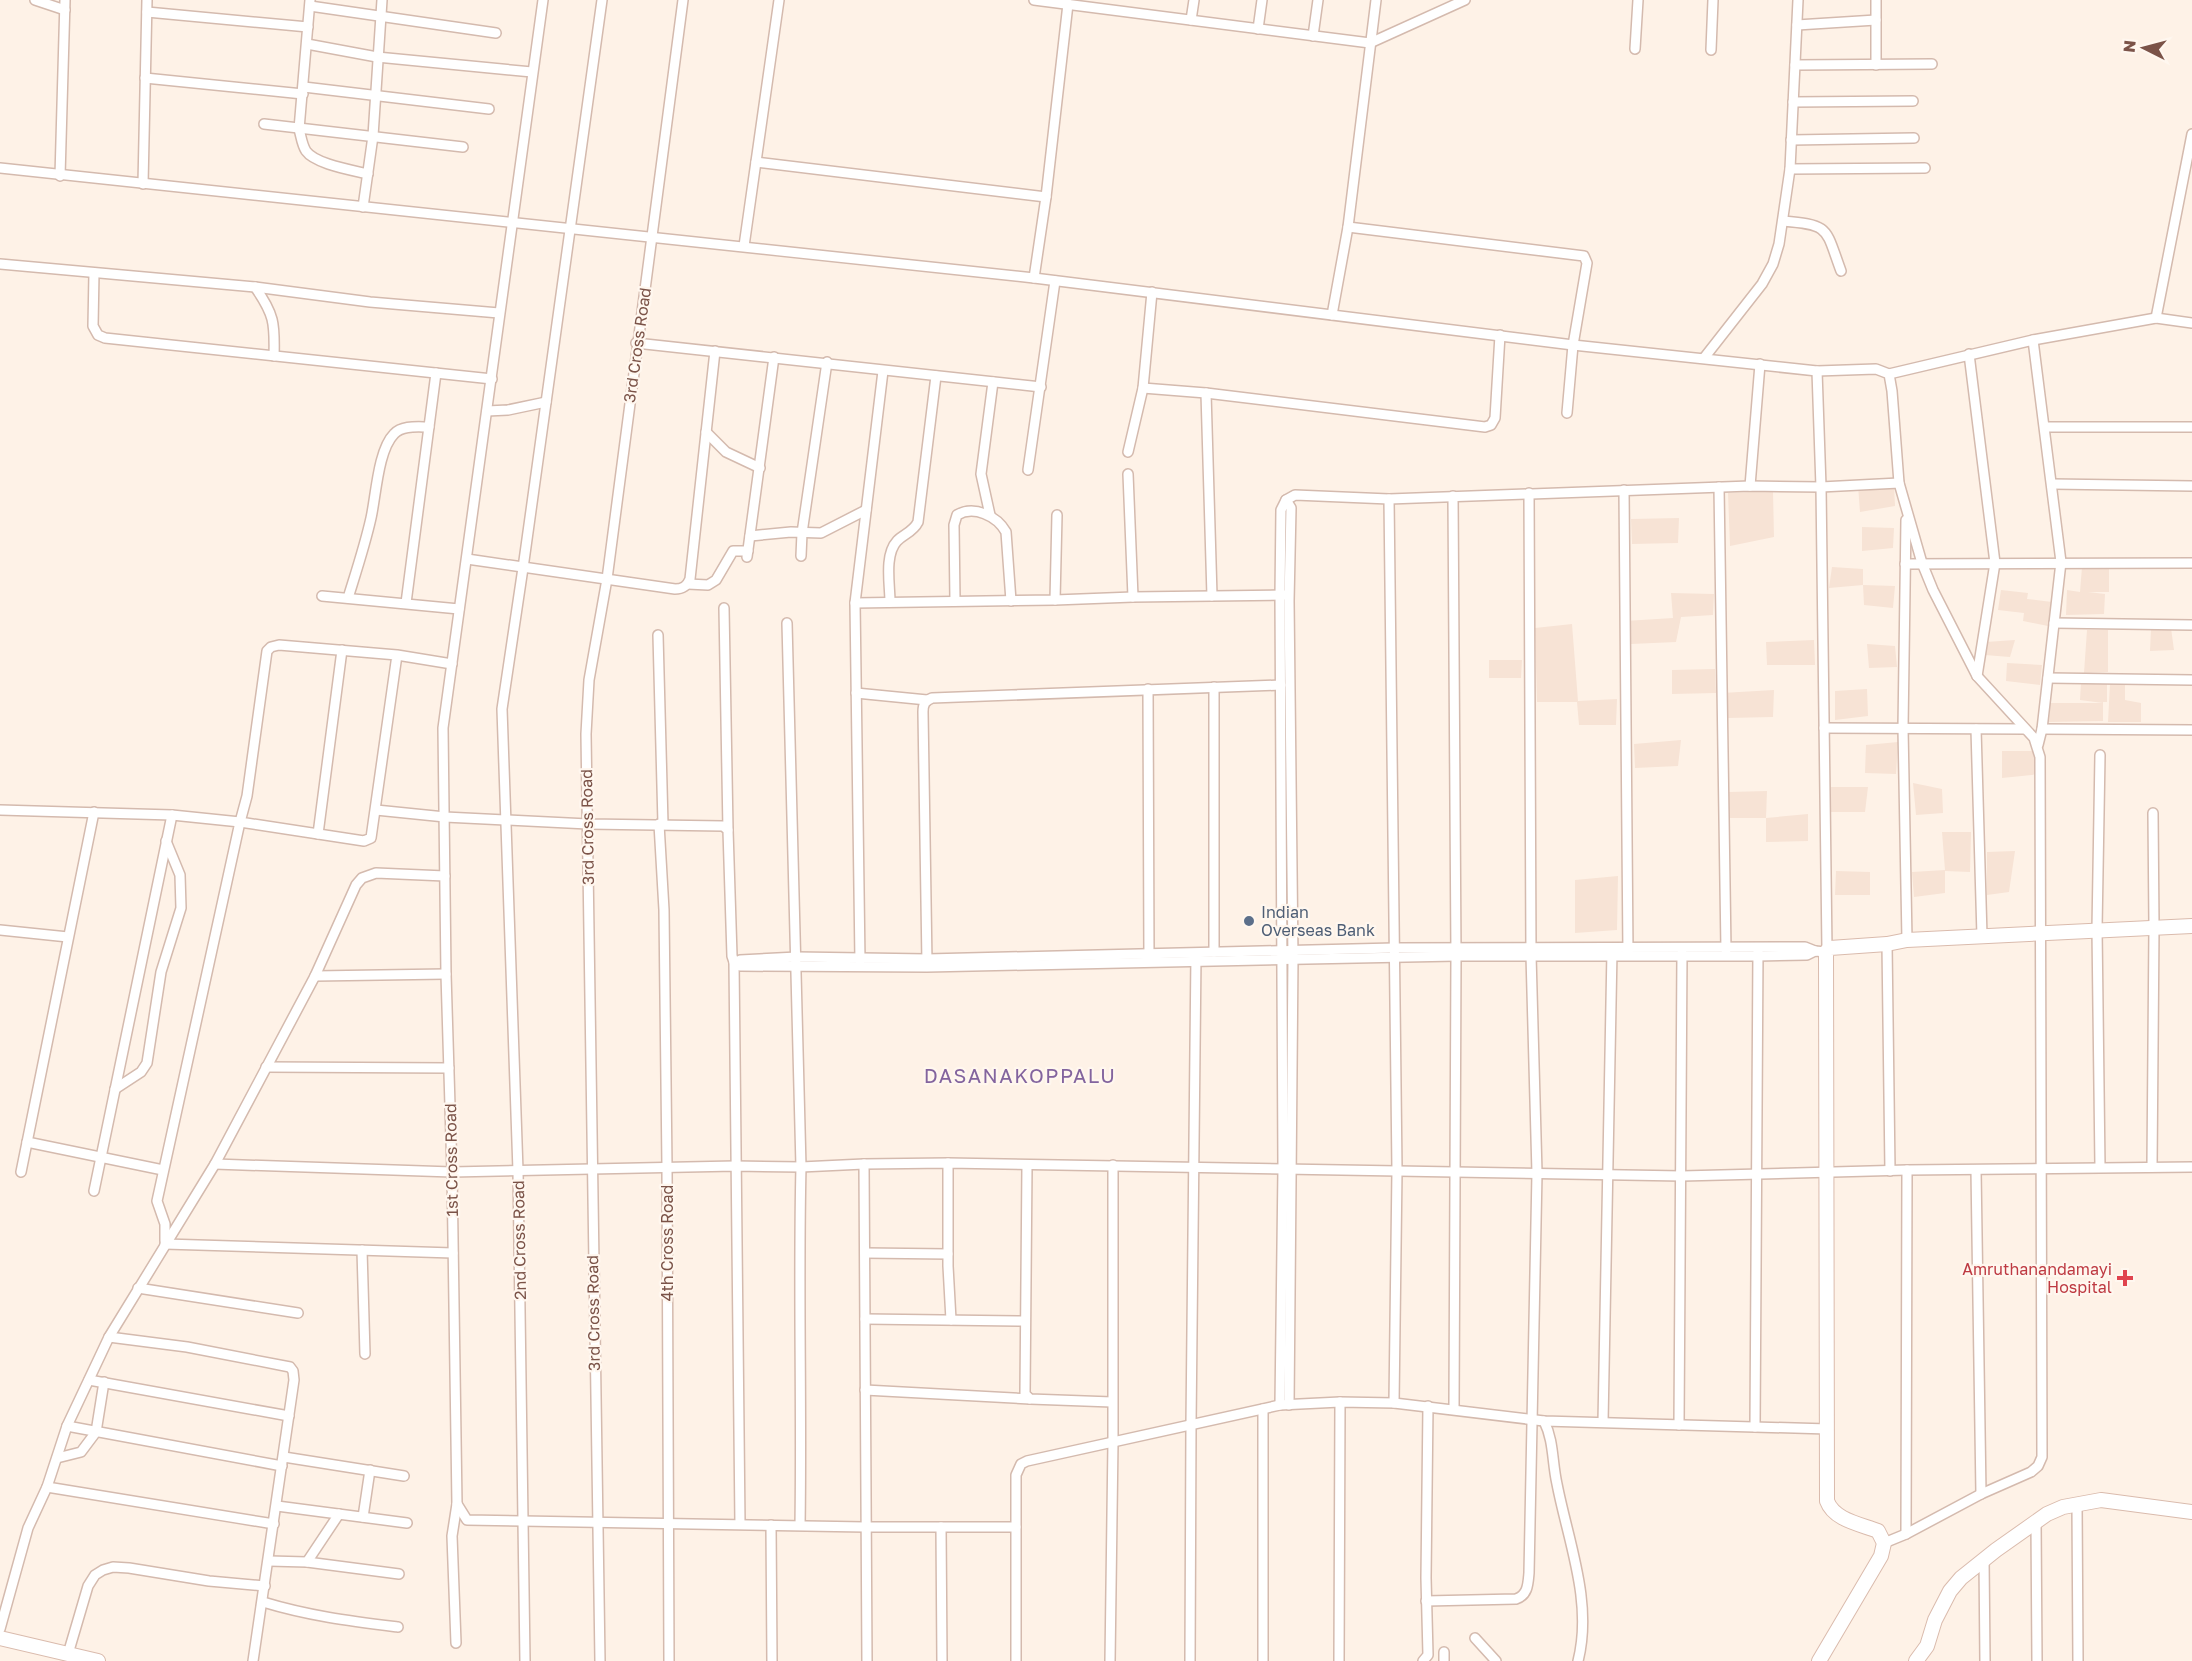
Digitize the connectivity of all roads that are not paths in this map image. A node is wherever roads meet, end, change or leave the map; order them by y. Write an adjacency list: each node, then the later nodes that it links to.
1 (35, 0): 22 (street)
2 (65, 0): 22 (street)
3 (147, 0): 23 (street)
4 (382, 0): 24 (street)
5 (543, 0): 40 (street, 1st Cross Road)
6 (602, 0): 65 (street, 2nd Cross Road)
7 (683, 0): 67 (street, 3rd Cross Road)
8 (779, 0): 54 (street)
9 (1034, 0): 21 (street)
10 (1194, 0): 25 (street)
11 (1262, 0): 29 (street)
12 (1318, 0): 31 (street)
13 (1376, 0): 32 (street)
14 (1465, 0): 32 (street)
15 (1638, 0): 34 (street)
16 (1713, 0): 35 (street)
17 (1798, 0): 27 (street)
18 (1876, 0): 26 (street)
19 (310, 3): 24 (street); 28 (street)
20 (1093, 3): 21 (street); 25 (street)
21 (1068, 4): 61 (street)
22 (65, 10): 59 (street)
23 (147, 12): 28 (street); 41 (street)
24 (380, 16): 30 (street); 36 (street)
25 (1191, 20): 29 (street)
26 (1876, 20): 27 (street); 37 (street)
27 (1797, 25): 39 (street)
28 (308, 27): 33 (street)
29 (1258, 28): 31 (street)
30 (496, 33)
31 (1313, 36): 32 (street)
32 (1370, 43): 66 (street)
33 (307, 44): 36 (street); 42 (street)
34 (1635, 49)
35 (1711, 50)
36 (378, 57): 40 (street); 43 (street)
37 (1876, 64): 38 (street); 39 (street)
38 (1932, 64)
39 (1795, 65): 45 (street)
40 (532, 72): 64 (street, 1st Cross Road)
41 (145, 78): 42 (street); 60 (street)
42 (304, 91): 43 (street); 48 (street)
43 (376, 95): 46 (street); 50 (street)
44 (1913, 101): 45 (street)
45 (1793, 102): 52 (street)
46 (489, 109)
47 (264, 124): 48 (street)
48 (300, 129): 50 (street); 58 (street)
49 (2192, 134): 78 (street)
50 (373, 136): 53 (street); 58 (street)
51 (1914, 138): 52 (street)
52 (1791, 140): 57 (street)
53 (463, 147)
54 (756, 162): 61 (street); 68 (street)
55 (0, 168): 59 (street)
56 (1925, 168): 57 (street)
57 (1790, 169): 63 (street)
58 (368, 174): 62 (street)
59 (60, 176): 60 (street)
60 (142, 184): 62 (street)
61 (1046, 196): 72 (street)
62 (363, 207): 64 (street)
63 (1783, 220): 70 (street); 88 (street)
64 (512, 222): 65 (street); 76 (street, 1st Cross Road)
65 (569, 227): 67 (street); 101 (street, 2nd Cross Road)
66 (1348, 227): 77 (street); 83 (street)
67 (651, 237): 68 (street); 82 (street, 3rd Cross Road)
68 (744, 246): 72 (street)
69 (0, 264): 71 (street)
70 (1841, 271)
71 (94, 273): 74 (street); 86 (street)
72 (1034, 278): 73 (street)
73 (1055, 281): 75 (street); 98 (street)
74 (255, 287): 76 (street); 86 (street)
75 (1152, 292): 77 (street); 99 (street)
76 (499, 313): 96 (street, 1st Cross Road)
77 (1332, 315): 80 (street)
78 (2156, 318): 79 (street); 81 (street)
79 (2192, 323)
80 (1500, 335): 83 (street); 100 (street)
81 (2033, 340): 85 (street); 105 (street)
82 (636, 343): 84 (street); 136 (street, 3rd Cross Road)
83 (1573, 345): 88 (street); 103 (street)
84 (715, 351): 87 (street); 107 (street)
85 (1969, 354): 94 (street); 132 (street)
86 (274, 356): 93 (street)
87 (774, 357): 89 (street); 109 (street)
88 (1704, 358): 90 (street)
89 (827, 362): 91 (street); 126 (street)
90 (1760, 364): 92 (street); 114 (street)
91 (883, 371): 95 (street); 122 (street)
92 (1817, 371): 94 (street); 117 (street)
93 (436, 373): 96 (street); 104 (street)
94 (1889, 374): 112 (street)
95 (936, 376): 97 (street); 148 (street)
96 (492, 379): 102 (street, 1st Cross Road)
97 (993, 382): 98 (street); 124 (street)
98 (1041, 387): 110 (street)
99 (1143, 388): 100 (street); 108 (street)
100 (1206, 393): 140 (street)
101 (546, 402): 102 (street); 135 (street, 2nd Cross Road)
102 (487, 411): 129 (street, 1st Cross Road)
103 (1568, 413)
104 (429, 427): 142 (street); 146 (street)
105 (2045, 427): 106 (street); 113 (street)
106 (2192, 427)
107 (706, 432): 109 (street); 137 (street)
108 (1128, 452)
109 (760, 468): 127 (street)
110 (1028, 470)
111 (1128, 474): 141 (street)
112 (1899, 483): 117 (street); 123 (street)
113 (2052, 484): 115 (street); 130 (street)
114 (1750, 486): 116 (street); 117 (street)
115 (2192, 486)
116 (1719, 487): 118 (street); 198 (street)
117 (1821, 487): 166 (street)
118 (1624, 490): 119 (street); 204 (street)
119 (1528, 493): 120 (street); 197 (street)
120 (1453, 496): 121 (street); 202 (street)
121 (1389, 498): 138 (street); 201 (street)
122 (866, 510): 126 (street); 147 (street)
123 (1906, 510): 131 (street); 134 (street)
124 (990, 515): 144 (street); 145 (street)
125 (1057, 515): 143 (street)
126 (802, 533): 127 (street); 128 (street)
127 (750, 536): 137 (street)
128 (801, 556)
129 (467, 559): 135 (street); 150 (street, 1st Cross Road)
130 (2061, 562): 132 (street); 133 (street); 152 (street)
131 (1922, 563): 132 (street); 134 (street); 158 (street)
132 (1995, 563): 158 (street)
133 (2192, 563)
134 (1905, 564): 167 (street)
135 (523, 568): 136 (street); 180 (street, 2nd Cross Road)
136 (607, 579): 137 (street); 182 (street, 3rd Cross Road)
137 (687, 584)
138 (1284, 595): 140 (street); 161 (street); 208 (street)
139 (322, 596): 142 (street)
140 (1212, 596): 141 (street)
141 (1133, 597): 143 (street)
142 (348, 598): 146 (street)
143 (1055, 600): 144 (street)
144 (1011, 601): 145 (street)
145 (955, 602): 148 (street)
146 (406, 603): 150 (street)
147 (855, 603): 148 (street); 164 (street)
148 (890, 603)
149 (724, 608): 184 (street)
150 (459, 609): 157 (street, 1st Cross Road)
151 (787, 623): 211 (street)
152 (2054, 624): 153 (street); 159 (street)
153 (2192, 625)
154 (658, 635): 183 (street, 4th Cross Road)
155 (342, 650): 156 (street); 181 (street); 185 (street)
156 (397, 655): 157 (street); 175 (street)
157 (452, 664): 179 (street, 1st Cross Road)
158 (1977, 676): 169 (street)
159 (2048, 678): 160 (street); 170 (street)
160 (2192, 680)
161 (1281, 685): 162 (street); 207 (street)
162 (1214, 687): 163 (street); 200 (street)
163 (1148, 689): 165 (street); 209 (street)
164 (856, 693): 165 (street); 213 (street)
165 (927, 700): 214 (street)
166 (1824, 728): 167 (street); 199 (street)
167 (1903, 728): 168 (street); 195 (street)
168 (1976, 729): 169 (street); 193 (street)
169 (2025, 729): 172 (street)
170 (2042, 729): 171 (street); 172 (street)
171 (2192, 730)
172 (2038, 745): 192 (street)
173 (2100, 755): 190 (street)
174 (0, 810): 176 (street)
175 (376, 810): 179 (street); 185 (street)
176 (94, 812): 178 (street); 194 (street)
177 (2153, 813): 189 (street)
178 (172, 814): 181 (street); 186 (street)
179 (445, 817): 180 (street); 187 (street, 1st Cross Road)
180 (506, 820): 182 (street); 238 (street, 2nd Cross Road)
181 (240, 822): 185 (street); 237 (street)
182 (588, 824): 183 (street); 233 (street, 3rd Cross Road)
183 (661, 824): 184 (street); 228 (street, 4th Cross Road)
184 (728, 830): 212 (street)
185 (318, 834)
186 (166, 841): 219 (street); 219 (street)
187 (445, 876): 215 (street, 1st Cross Road); 216 (street)
188 (2192, 926): 189 (street)
189 (2154, 927): 190 (street); 231 (street)
190 (2097, 929): 192 (street); 230 (street)
191 (0, 930): 194 (street)
192 (2039, 932): 193 (street); 236 (street)
193 (1982, 936): 195 (street)
194 (69, 938): 220 (street)
195 (1907, 940): 196 (street)
196 (1887, 944): 199 (street); 243 (street)
197 (1531, 951): 202 (street); 203 (street); 246 (street)
198 (1726, 951): 205 (street); 206 (street)
199 (1823, 951): 206 (street); 248 (street)
200 (1214, 952): 207 (street); 210 (street)
201 (1394, 952): 202 (street); 208 (street); 239 (street)
202 (1456, 952): 242 (street)
203 (1611, 952): 204 (street); 249 (street)
204 (1628, 952): 205 (street)
205 (1682, 952): 250 (street)
206 (1758, 952): 247 (street)
207 (1282, 954): 208 (street); 210 (street); 235 (street)
208 (1293, 954): 235 (street)
209 (1149, 957): 210 (street); 214 (street)
210 (1196, 957): 234 (street)
211 (797, 961): 212 (street); 213 (street); 229 (street)
212 (735, 962): 227 (street)
213 (860, 962): 214 (street)
214 (927, 963)
215 (446, 974): 216 (street); 218 (street, 1st Cross Road)
216 (315, 976): 217 (street)
217 (266, 1067): 218 (street); 223 (street)
218 (449, 1068): 245 (street, 1st Cross Road)
219 (115, 1089): 221 (street)
220 (27, 1142): 221 (street); 244 (street)
221 (101, 1155): 237 (street); 251 (street)
222 (948, 1163): 224 (street); 225 (street); 256 (street)
223 (215, 1164): 245 (street); 252 (street)
224 (864, 1164): 229 (street); 255 (street)
225 (1026, 1165): 226 (street); 261 (street)
226 (1113, 1165): 234 (street); 268 (street)
227 (735, 1166): 228 (street); 229 (street); 304 (street)
228 (667, 1167): 233 (street); 303 (street, 4th Cross Road)
229 (801, 1167): 306 (street)
230 (2100, 1167): 231 (street); 236 (street)
231 (2152, 1167): 232 (street)
232 (2192, 1167)
233 (591, 1168): 238 (street); 301 (street, 3rd Cross Road)
234 (1193, 1168): 235 (street); 279 (street)
235 (1287, 1168): 239 (street); 271 (street)
236 (2042, 1168): 241 (street); 291 (street)
237 (163, 1170): 252 (street)
238 (518, 1170): 245 (street); 298 (street, 2nd Cross Road)
239 (1397, 1170): 242 (street); 270 (street)
240 (1907, 1170): 241 (street); 243 (street); 310 (street)
241 (1976, 1170): 291 (street)
242 (1456, 1171): 246 (street); 274 (street)
243 (1890, 1171): 248 (street)
244 (21, 1172)
245 (452, 1172): 254 (street, 1st Cross Road)
246 (1537, 1173): 249 (street); 276 (street)
247 (1758, 1173): 248 (street); 250 (street); 282 (street)
248 (1827, 1173): 283 (street)
249 (1607, 1175): 250 (street); 278 (street)
250 (1682, 1176): 280 (street)
251 (94, 1191)
252 (165, 1244): 253 (street); 257 (street)
253 (362, 1250): 254 (street); 263 (street)
254 (453, 1253): 292 (street, 1st Cross Road)
255 (865, 1253): 256 (street); 259 (street)
256 (948, 1254): 260 (street)
257 (138, 1288): 258 (street); 262 (street)
258 (298, 1313)
259 (865, 1318): 260 (street); 266 (street)
260 (951, 1320): 261 (street)
261 (1025, 1321): 267 (street)
262 (109, 1337): 264 (street); 275 (street)
263 (365, 1354)
264 (89, 1380): 265 (street); 281 (street)
265 (104, 1382): 275 (street); 284 (street)
266 (865, 1390): 267 (street); 307 (street)
267 (1030, 1399): 268 (street)
268 (1112, 1402): 285 (street)
269 (1340, 1402): 270 (street); 271 (street); 338 (street)
270 (1394, 1403): 272 (street)
271 (1284, 1405): 273 (street)
272 (1428, 1406): 274 (street); 317 (street)
273 (1263, 1409): 279 (street); 337 (street)
274 (1454, 1409): 276 (street)
275 (289, 1416): 287 (street)
276 (1532, 1419): 277 (street); 317 (street)
277 (1544, 1420): 278 (street); 341 (street)
278 (1603, 1422): 280 (street)
279 (1191, 1424): 285 (street); 336 (street)
280 (1679, 1425): 282 (street)
281 (67, 1426): 284 (street); 286 (street)
282 (1755, 1427): 283 (street)
283 (1828, 1429): 311 (street)
284 (96, 1431): 286 (street); 287 (street)
285 (1113, 1442): 309 (street); 335 (street)
286 (57, 1458): 290 (street)
287 (283, 1461): 288 (street); 294 (street)
288 (370, 1470): 289 (street); 297 (street)
289 (404, 1476)
290 (48, 1487): 302 (street); 320 (street)
291 (1981, 1494): 310 (street)
292 (457, 1504): 298 (street); 323 (street, 1st Cross Road)
293 (2077, 1504): 295 (street); 299 (street); 347 (street)
294 (277, 1506): 296 (street); 302 (street)
295 (2192, 1512)
296 (339, 1514): 297 (street); 314 (street)
297 (363, 1517): 300 (street)
298 (523, 1522): 301 (street); 328 (street, 2nd Cross Road)
299 (2036, 1522): 312 (street); 346 (street)
300 (407, 1523)
301 (597, 1523): 303 (street); 329 (street, 3rd Cross Road)
302 (274, 1524): 313 (street)
303 (669, 1524): 304 (street); 330 (street, 4th Cross Road)
304 (740, 1524): 305 (street)
305 (771, 1525): 306 (street); 331 (street)
306 (800, 1525): 307 (street)
307 (865, 1527): 308 (street); 332 (street)
308 (941, 1527): 309 (street); 333 (street)
309 (1016, 1527): 334 (street)
310 (1906, 1534): 311 (street)
311 (1884, 1543): 342 (street)
312 (1984, 1559): 324 (street); 345 (street)
313 (269, 1561): 314 (street); 316 (street)
314 (307, 1562): 315 (street)
315 (399, 1574)
316 (265, 1586): 318 (street); 325 (street)
317 (1426, 1601): 339 (street)
318 (263, 1602): 319 (street); 327 (street)
319 (398, 1627)
320 (0, 1629)
321 (0, 1638): 325 (street)
322 (1475, 1638): 340 (street)
323 (456, 1643)
324 (1927, 1646): 343 (street); 344 (street)
325 (68, 1654): 326 (street)
326 (98, 1661)
327 (253, 1661)
328 (525, 1661)
329 (600, 1661)
330 (669, 1661)
331 (772, 1661)
332 (867, 1661)
333 (942, 1661)
334 (1016, 1661)
335 (1110, 1661)
336 (1190, 1661)
337 (1263, 1661)
338 (1339, 1661)
339 (1423, 1661)
340 (1496, 1661)
341 (1578, 1661)
342 (1819, 1661)
343 (1916, 1661)
344 (1930, 1661)
345 (1985, 1661)
346 (2037, 1661)
347 (2078, 1661)

